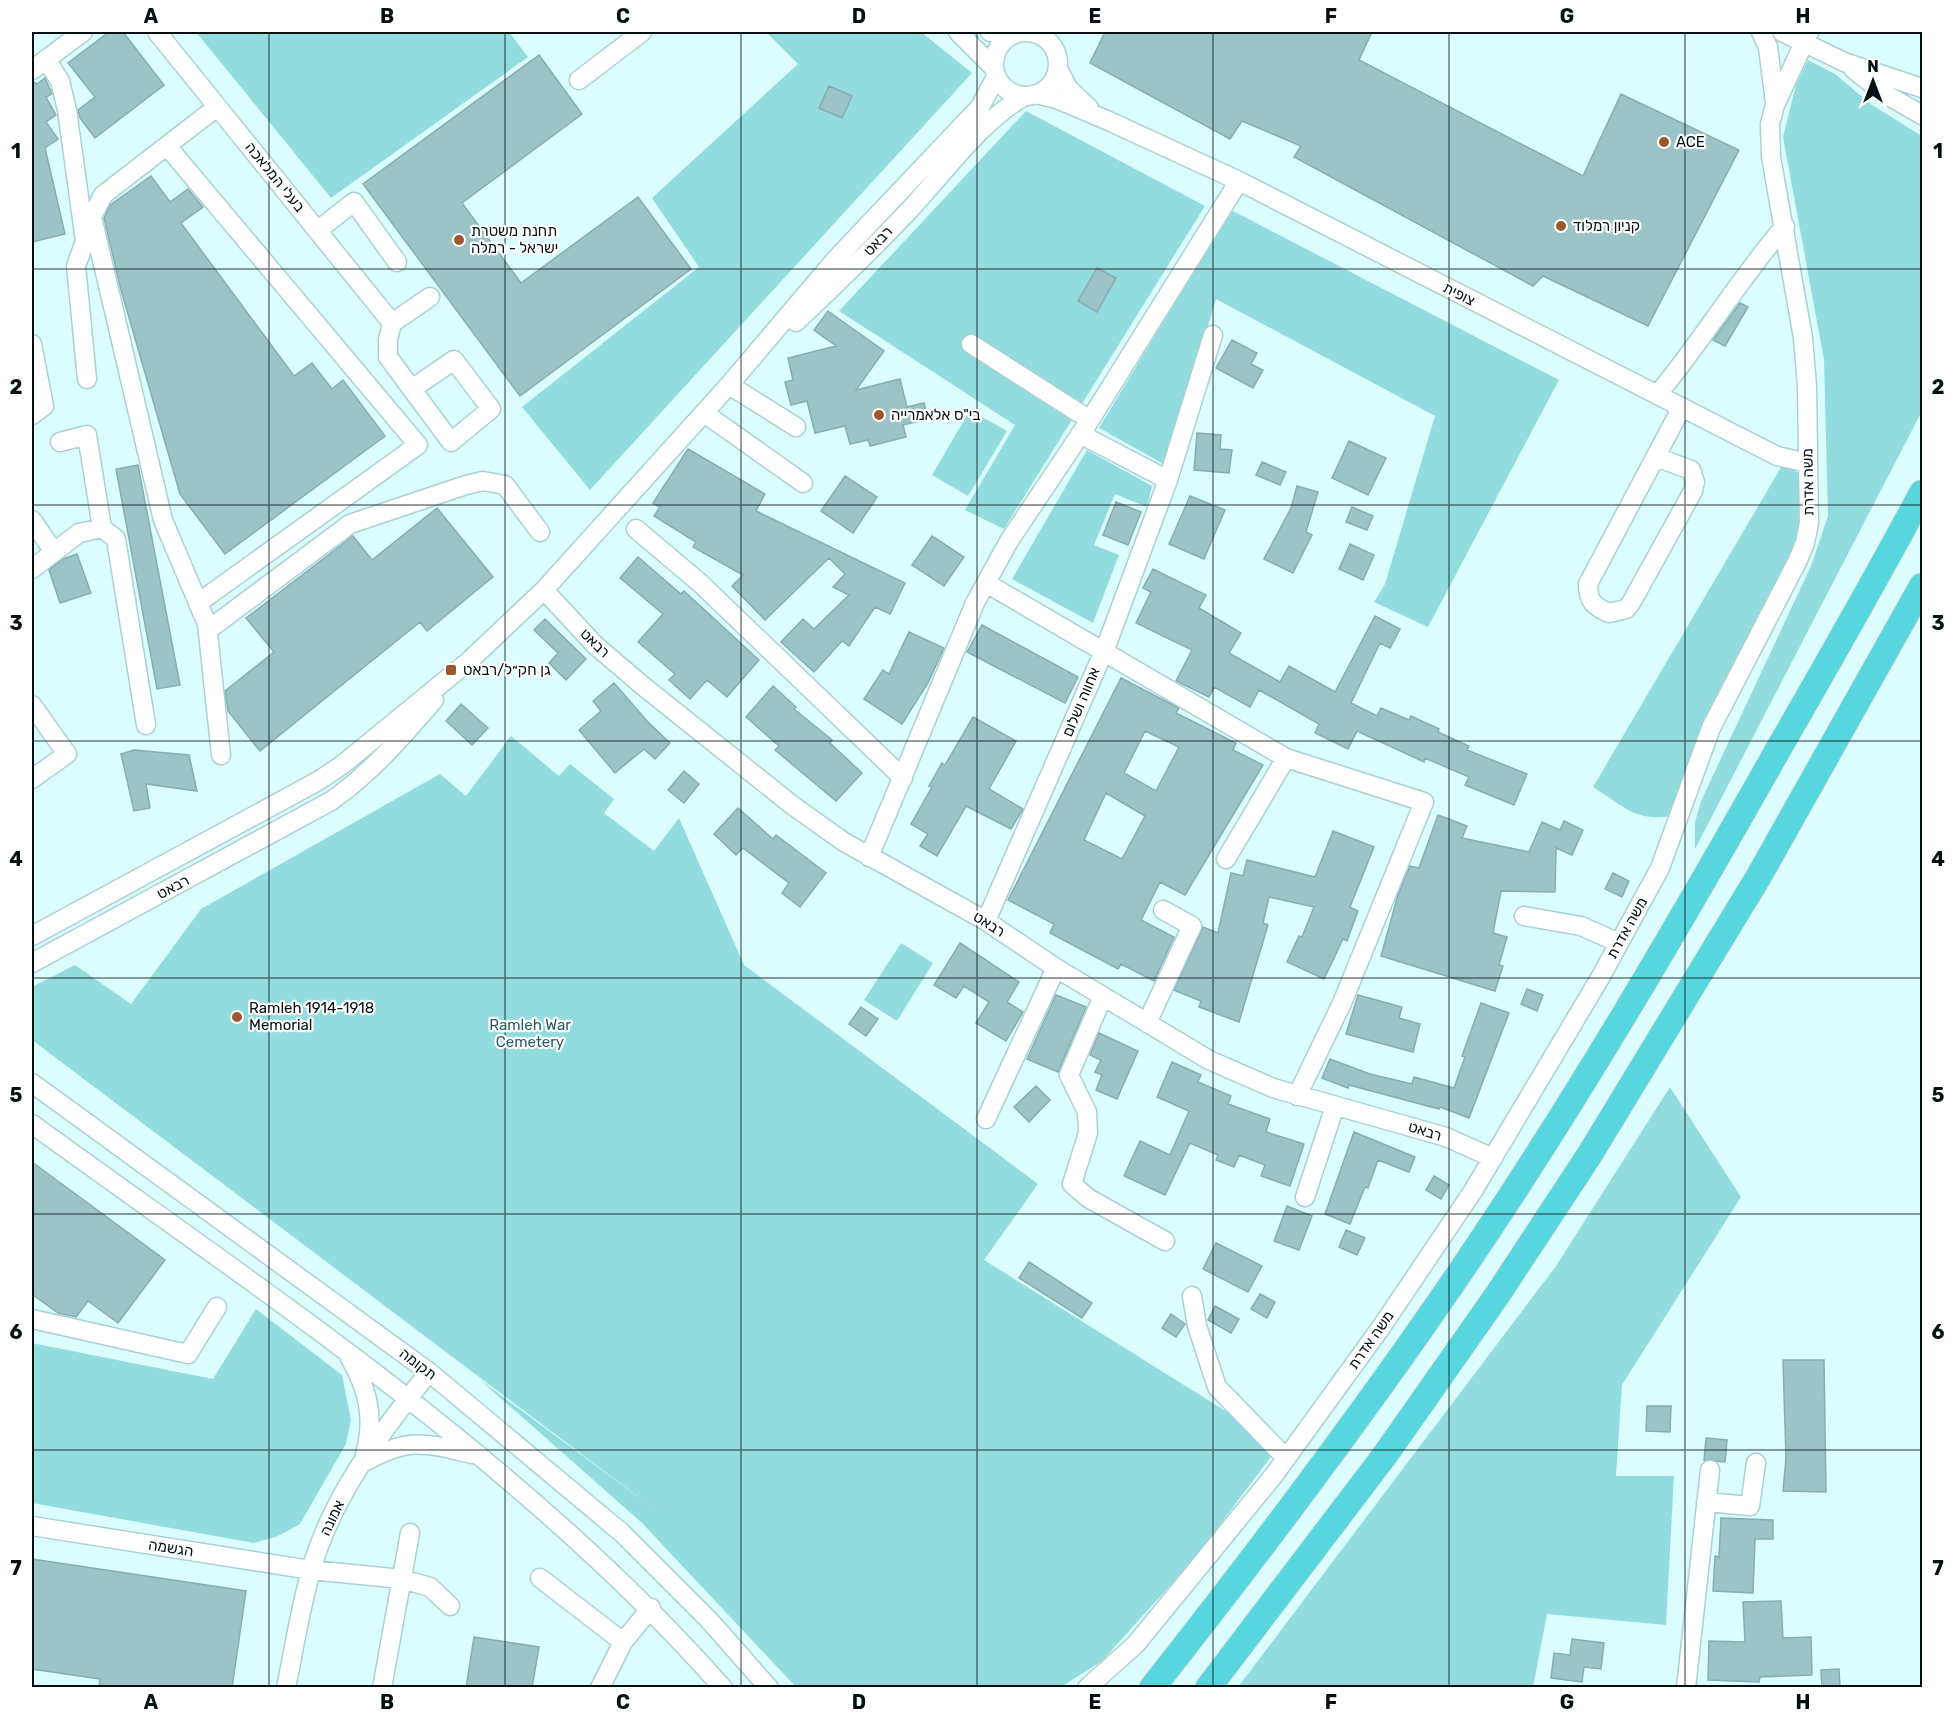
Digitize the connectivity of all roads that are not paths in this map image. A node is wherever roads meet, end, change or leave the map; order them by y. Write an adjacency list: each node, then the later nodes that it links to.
1 (83, 32): 11 (street)
2 (157, 32): 20 (street, בעלי המלאכה)
3 (642, 32): 16 (street)
4 (958, 32): 15 (street)
5 (990, 32): 6 (street)
6 (1022, 32): 13 (street); 15 (street)
7 (1060, 32): 13 (street)
8 (1761, 32): 19 (street)
9 (1782, 32): 10 (street)
10 (1806, 37): 12 (street); 19 (street, משה אדרת)
11 (46, 59): 14 (street); 33 (street)
12 (1844, 62): 17 (street); 21 (street)
13 (1058, 64): 18 (street); 22 (street, צופית)
14 (32, 70)
15 (995, 72): 18 (street); 34 (street, רבאט)
16 (579, 80)
17 (1923, 88)
18 (1031, 95): 22 (street, צופית); 34 (street, רבאט)
19 (1775, 105): 25 (street, משה אדרת)
20 (217, 106): 23 (street); 26 (street, בעלי המלאכה)
21 (1923, 115)
22 (1111, 122): 24 (street, צופית)
23 (167, 146): 57 (street); 57 (street)
24 (1239, 181): 36 (street, צופית); 41 (street)
25 (1785, 226): 36 (street); 44 (street, משה אדרת)
26 (318, 230): 27 (street); 29 (street, בעלי המלאכה)
27 (397, 262)
28 (430, 297): 29 (street)
29 (393, 323): 35 (street)
30 (1213, 335): 45 (street, אחווה ושלום)
31 (32, 344): 39 (street)
32 (971, 344): 41 (street)
33 (87, 379)
34 (729, 385): 38 (street, רבאט); 40 (street)
35 (412, 389): 35 (street)
36 (1657, 395): 37 (street, צופית)
37 (1682, 407): 43 (street); 44 (street, צופית)
38 (704, 412): 46 (street); 56 (street, רבאט)
39 (32, 416)
40 (796, 427)
41 (1085, 427): 45 (street); 54 (street)
42 (60, 442): 49 (street)
43 (1656, 457): 43 (street)
44 (1808, 464): 73 (street, משה אדרת)
45 (1168, 480): 59 (street, אחווה ושלום)
46 (803, 483)
47 (1923, 492): 112 (highway)
48 (32, 520): 52 (street)
49 (102, 528): 52 (street); 62 (street)
50 (636, 529): 65 (street)
51 (540, 532): 58 (street)
52 (54, 552): 53 (street)
53 (32, 569)
54 (986, 584): 59 (street); 65 (street)
55 (1923, 586): 113 (highway)
56 (544, 590): 60 (street, רבאט); 67 (street, רבאט)
57 (198, 603): 58 (street)
58 (208, 630): 63 (street)
59 (1103, 652): 64 (street); 71 (street, אחווה ושלום)
60 (469, 661): 72 (street, רבאט); 74 (street, רבאט)
61 (32, 705): 66 (street)
62 (146, 725)
63 (221, 755)
64 (1286, 758): 68 (street); 79 (street)
65 (903, 778): 67 (street)
66 (32, 779)
67 (869, 857): 71 (street, רבאט)
68 (1226, 859)
69 (1163, 910): 77 (street)
70 (1524, 916): 73 (street)
71 (986, 921): 75 (street, רבאט)
72 (32, 936)
73 (1619, 943): 83 (street, משה אדרת)
74 (32, 963)
75 (1056, 968): 76 (street, רבאט); 81 (street)
76 (1103, 996): 77 (street, רבאט); 85 (street)
77 (1146, 1023): 79 (street, רבאט)
78 (32, 1083): 90 (street, תקומה)
79 (1297, 1096): 80 (street, רבאט)
80 (1335, 1106): 83 (street, רבאט); 84 (street)
81 (986, 1119)
82 (32, 1124): 89 (street)
83 (1493, 1158): 93 (street, משה אדרת)
84 (1305, 1197)
85 (1165, 1241)
86 (1192, 1296): 93 (street)
87 (217, 1307): 88 (street)
88 (32, 1318)
89 (348, 1353): 91 (street); 95 (street)
90 (429, 1372): 91 (street, אמונה); 110 (street, תקומה)
91 (408, 1398): 92 (street); 95 (street, אמונה)
92 (478, 1456): 95 (street); 104 (street)
93 (1286, 1458): 111 (street, משה אדרת)
94 (1756, 1463): 97 (street)
95 (362, 1464): 100 (street, אמונה)
96 (1710, 1470): 97 (street)
97 (1707, 1502): 114 (street)
98 (32, 1526): 100 (street, הגשמה)
99 (410, 1533): 102 (street)
100 (311, 1570): 102 (street, הגשמה); 106 (street, אמונה)
101 (540, 1578): 105 (street)
102 (402, 1579): 103 (street, הגשמה); 107 (street)
103 (450, 1606)
104 (651, 1608): 105 (street); 109 (street)
105 (623, 1642): 108 (street)
106 (286, 1688)
107 (382, 1688)
108 (600, 1688)
109 (723, 1688)
110 (769, 1688)
111 (1087, 1688)
112 (1152, 1688)
113 (1208, 1688)
114 (1686, 1688)

